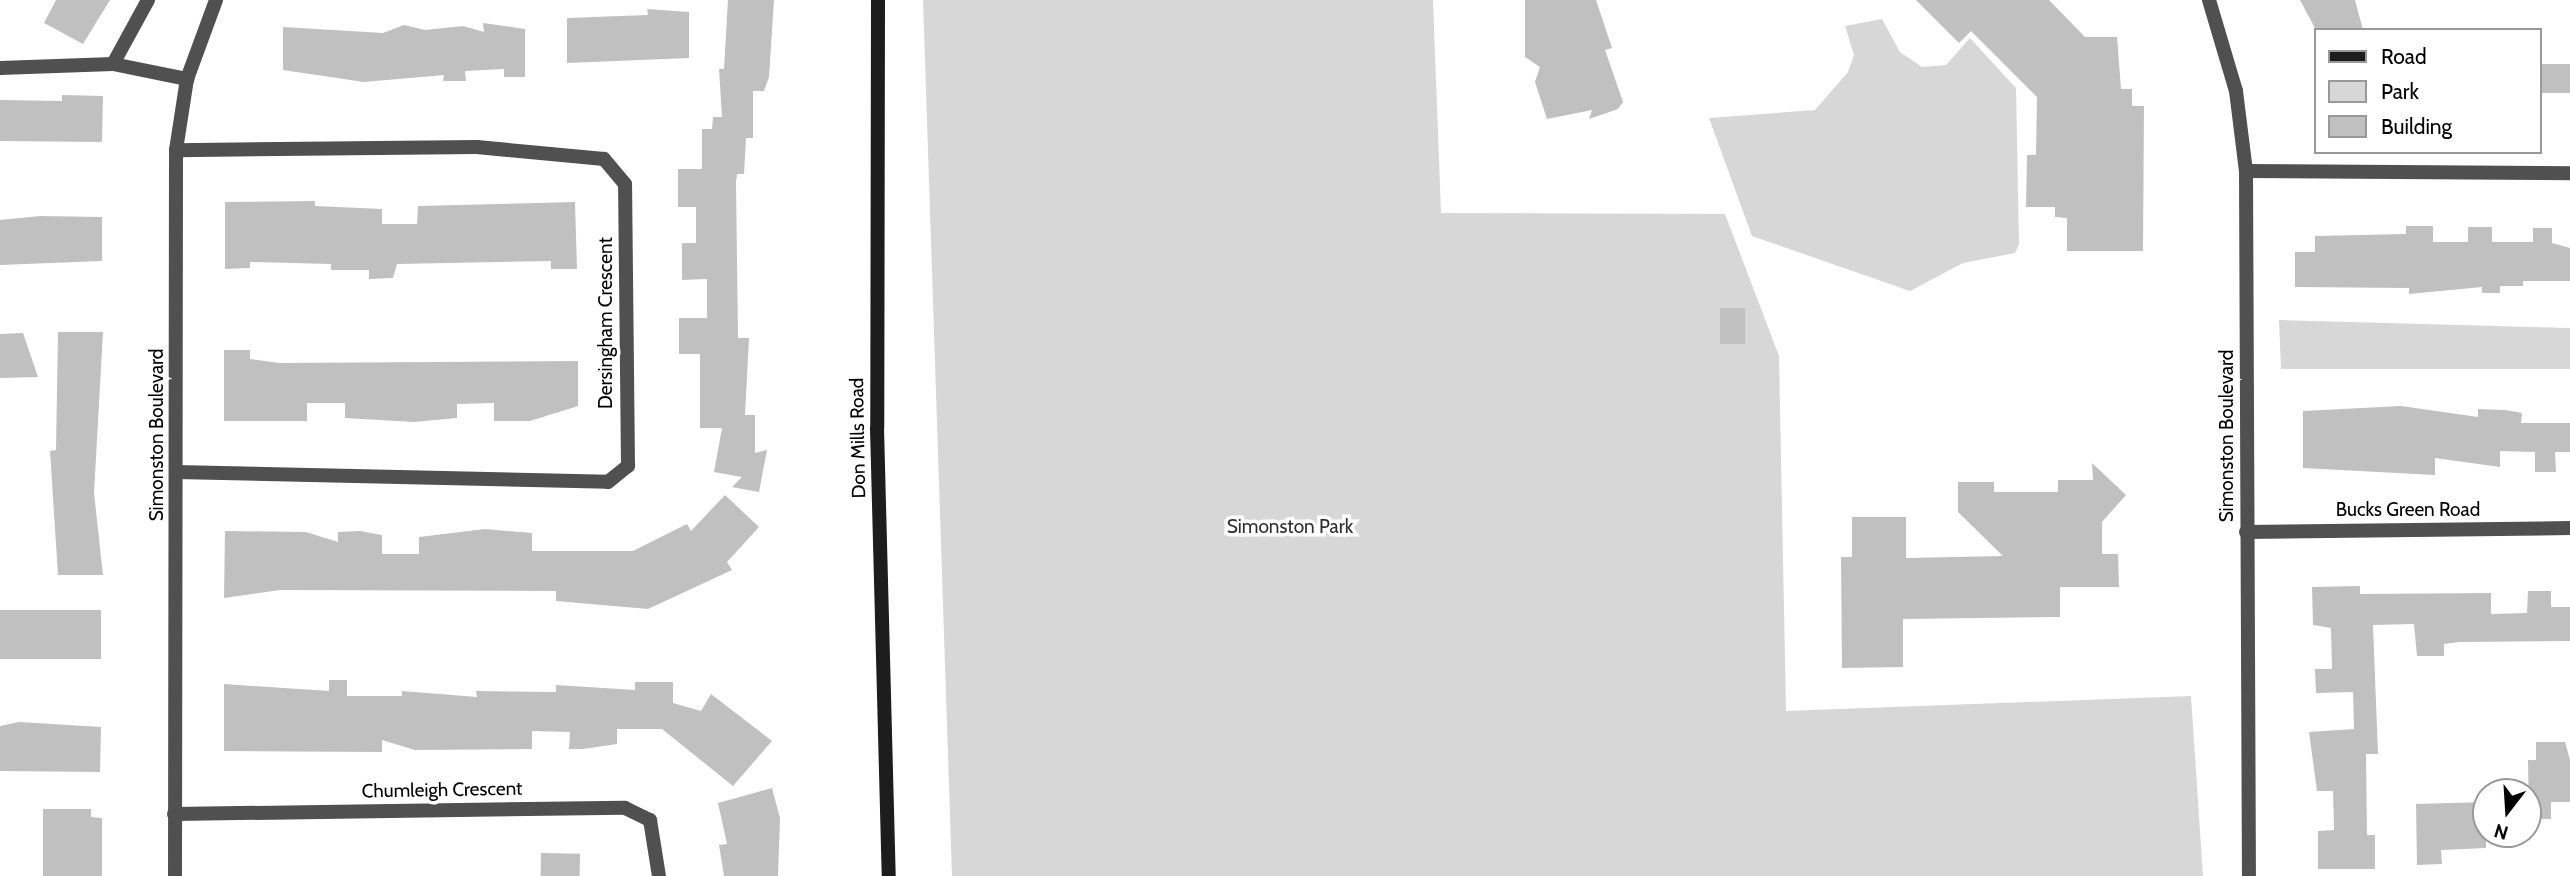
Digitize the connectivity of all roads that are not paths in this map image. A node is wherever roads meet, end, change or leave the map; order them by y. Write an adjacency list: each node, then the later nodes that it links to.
1 (148, 0): 5 (street)
2 (216, 0): 7 (street, Simonston Boulevard)
3 (878, 0): 17 (main road, Don Mills Road)
4 (2209, 0): 9 (street, Simonston Boulevard)
5 (113, 64): 6 (street); 7 (street)
6 (0, 68)
7 (187, 79): 8 (street, Simonston Boulevard)
8 (176, 150): 11 (street, Simonston Boulevard); 11 (street, Dersingham Crescent)
9 (2246, 171): 10 (street); 13 (street, Simonston Boulevard)
10 (2570, 173)
11 (176, 472): 14 (street, Simonston Boulevard)
12 (2570, 528): 13 (street, Bucks Green Road)
13 (2246, 532): 18 (street, Simonston Boulevard)
14 (174, 814): 15 (street, Simonston Boulevard); 16 (street, Chumleigh Crescent)
15 (175, 876)
16 (659, 876)
17 (889, 876)
18 (2249, 876)

